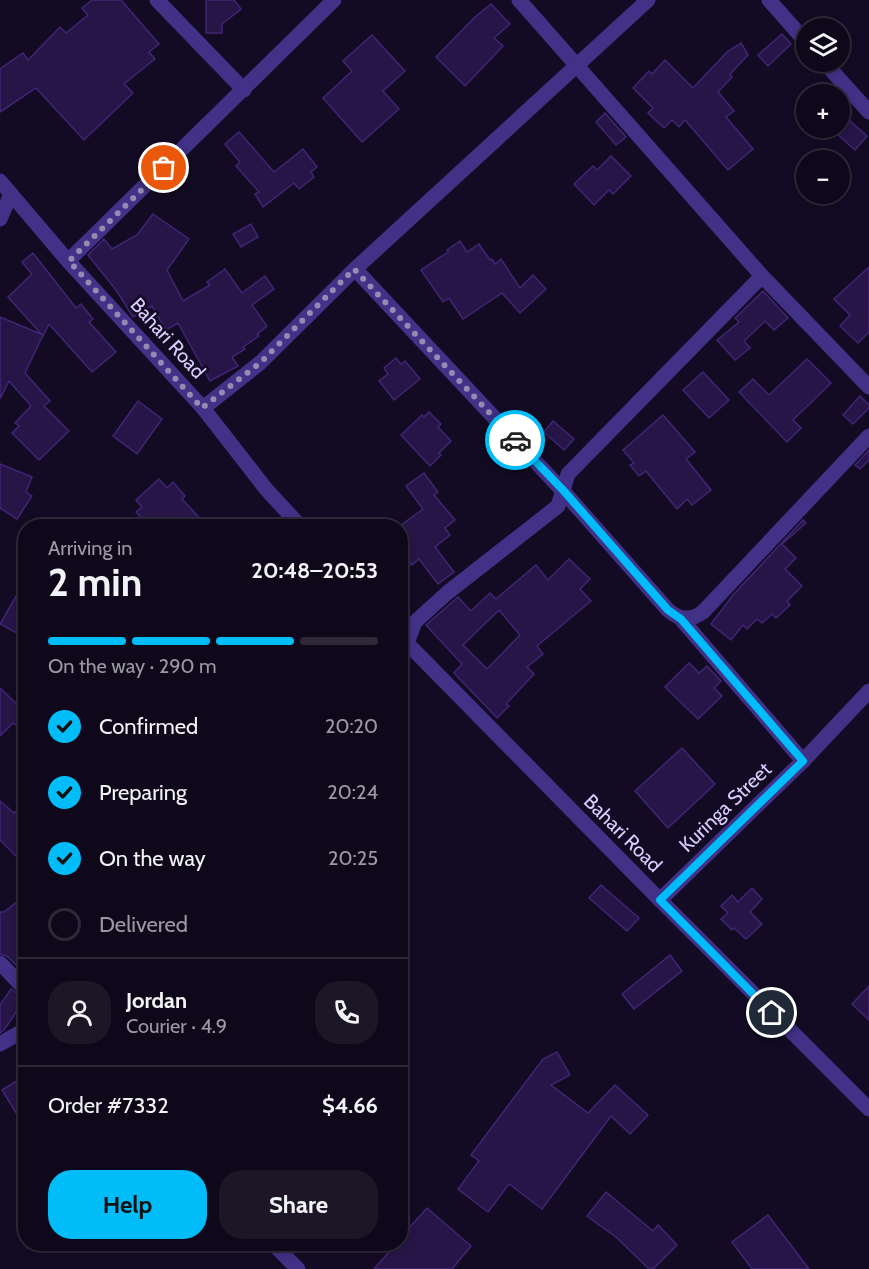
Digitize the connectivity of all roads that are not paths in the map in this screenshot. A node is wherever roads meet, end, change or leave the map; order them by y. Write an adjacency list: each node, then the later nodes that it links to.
1 (157, 0): 9 (street)
2 (334, 0): 9 (street)
3 (519, 0): 7 (street)
4 (648, 0): 7 (street)
5 (769, 0): 6 (street)
6 (796, 31)
7 (577, 64): 15 (street); 16 (street)
8 (833, 72): 10 (street)
9 (244, 90): 14 (street)
10 (869, 112)
11 (0, 181): 12 (street, Bahari Road)
12 (11, 194): 13 (street); 14 (street, Bahari Road)
13 (0, 219)
14 (69, 261): 18 (street, Bahari Road)
15 (354, 269): 18 (street); 20 (street)
16 (762, 276): 17 (street); 20 (street)
17 (869, 387)
18 (202, 408): 21 (street, Bahari Road)
19 (869, 436): 22 (street)
20 (563, 490): 22 (street); 23 (street)
21 (294, 519)
22 (681, 619): 26 (street)
23 (408, 633)
24 (408, 644): 27 (street, Bahari Road)
25 (869, 691): 26 (street, Kuringa Street)
26 (803, 761): 27 (street, Kuringa Street)
27 (660, 900): 32 (street, Bahari Road)
28 (0, 963): 29 (street)
29 (18, 982)
30 (18, 1034): 31 (street)
31 (0, 1044)
32 (869, 1109)
33 (280, 1251): 34 (street)
34 (298, 1269)

